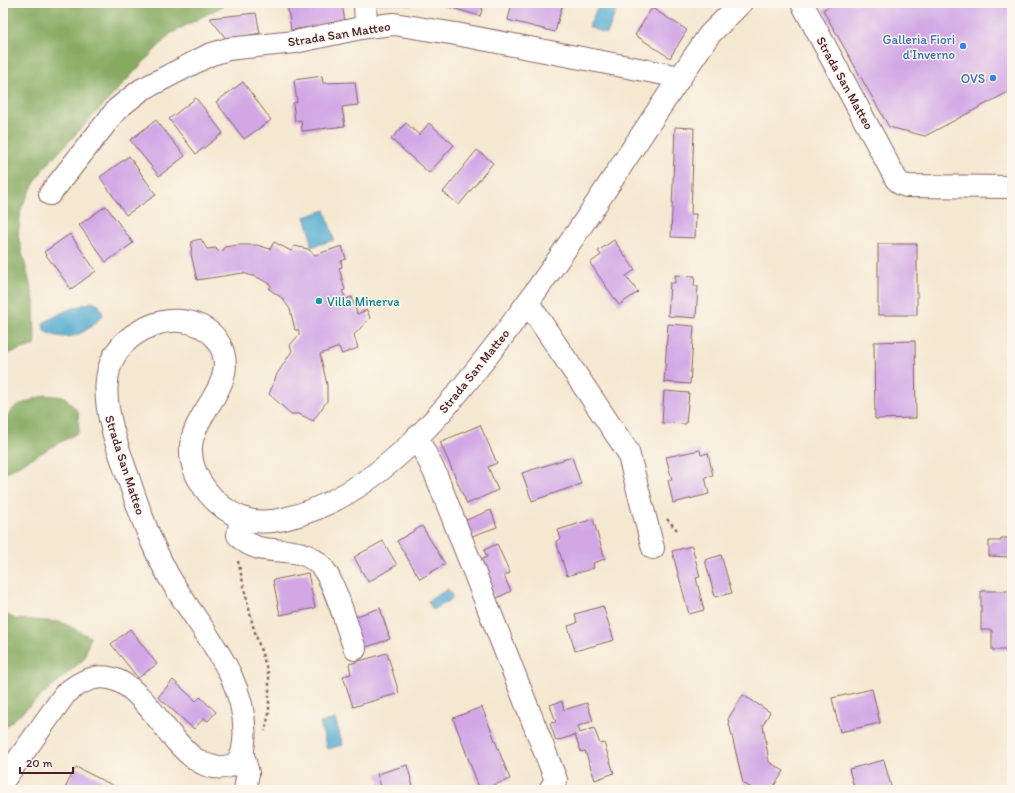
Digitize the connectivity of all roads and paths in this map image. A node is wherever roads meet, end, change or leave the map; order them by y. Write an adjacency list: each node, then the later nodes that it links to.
1 (365, 3): 4 (street)
2 (741, 3): 5 (street, Strada San Matteo)
3 (802, 3): 6 (street, Strada San Matteo)
4 (366, 27): 5 (street, Strada San Matteo); 7 (street, Strada San Matteo)
5 (680, 77): 8 (street, Strada San Matteo)
6 (1012, 187)
7 (50, 194)
8 (528, 303): 9 (street, Strada San Matteo); 11 (street)
9 (417, 437): 10 (street, Strada San Matteo); 17 (street)
10 (239, 526): 12 (street); 13 (path); 14 (street, Strada San Matteo)
11 (653, 548)
12 (355, 649)
13 (264, 733)
14 (242, 755): 15 (street); 16 (street)
15 (3, 780)
16 (245, 790)
17 (550, 790)

